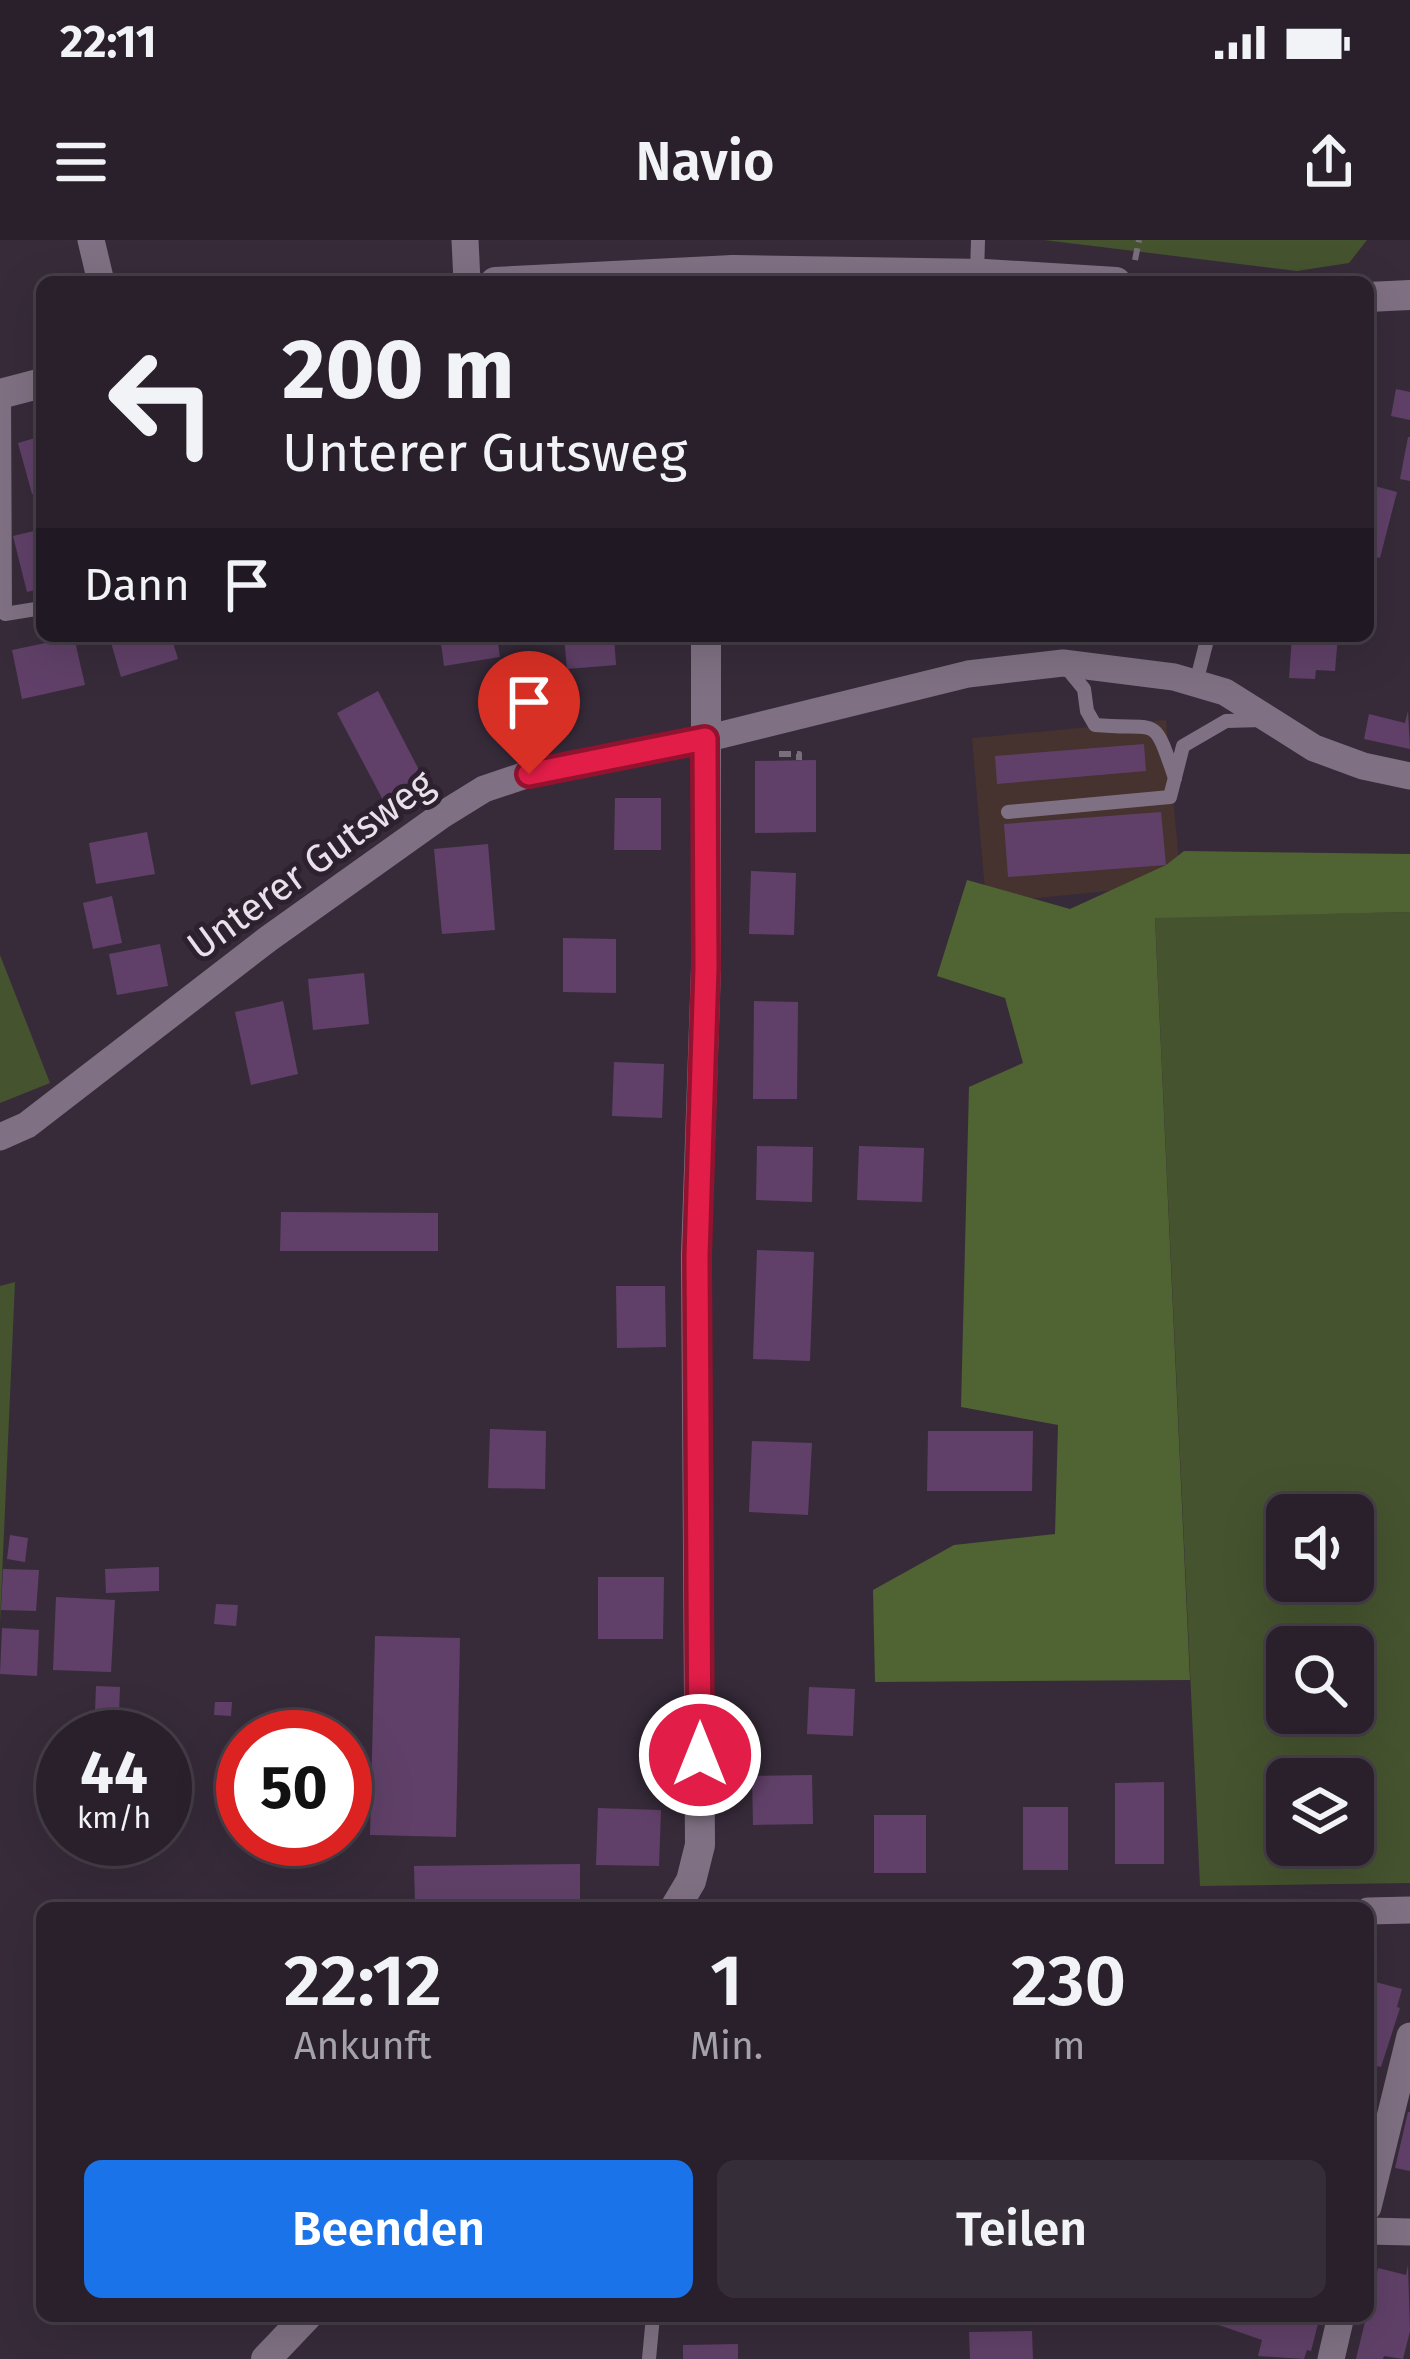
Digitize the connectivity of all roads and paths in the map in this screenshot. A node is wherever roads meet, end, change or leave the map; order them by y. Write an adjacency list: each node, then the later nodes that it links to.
1 (91, 240): 5 (street)
2 (465, 240): 6 (street)
3 (978, 240): 4 (lane)
4 (977, 274): 7 (main road); 8 (main road)
5 (99, 276)
6 (467, 276)
7 (732, 276)
8 (1012, 276)
9 (1410, 295): 10 (main road)
10 (1374, 297)
11 (36, 385): 12 (main road)
12 (2, 394): 13 (lane)
13 (36, 609)
14 (706, 642): 19 (main road)
15 (1207, 642): 17 (lane)
16 (1063, 663): 17 (street, Unterer Gutsweg); 19 (street, Unterer Gutsweg); 21 (lane)
17 (1196, 683): 18 (street, Unterer Gutsweg)
18 (1267, 720): 20 (street, Unterer Gutsweg); 21 (lane)
19 (705, 739): 23 (street, Unterer Gutsweg); 24 (main road)
20 (1410, 776)
21 (1174, 778): 22 (lane)
22 (1007, 812)
23 (0, 1137)
24 (683, 1902)
25 (1410, 1910): 26 (street)
26 (1374, 1911)
27 (1410, 2036): 28 (street)
28 (1374, 2183)
29 (1374, 2231): 30 (street)
30 (1410, 2232)
31 (301, 2322): 34 (main road)
32 (652, 2322): 35 (lane)
33 (1340, 2322): 36 (street)
34 (266, 2359)
35 (649, 2359)
36 (1331, 2359)

